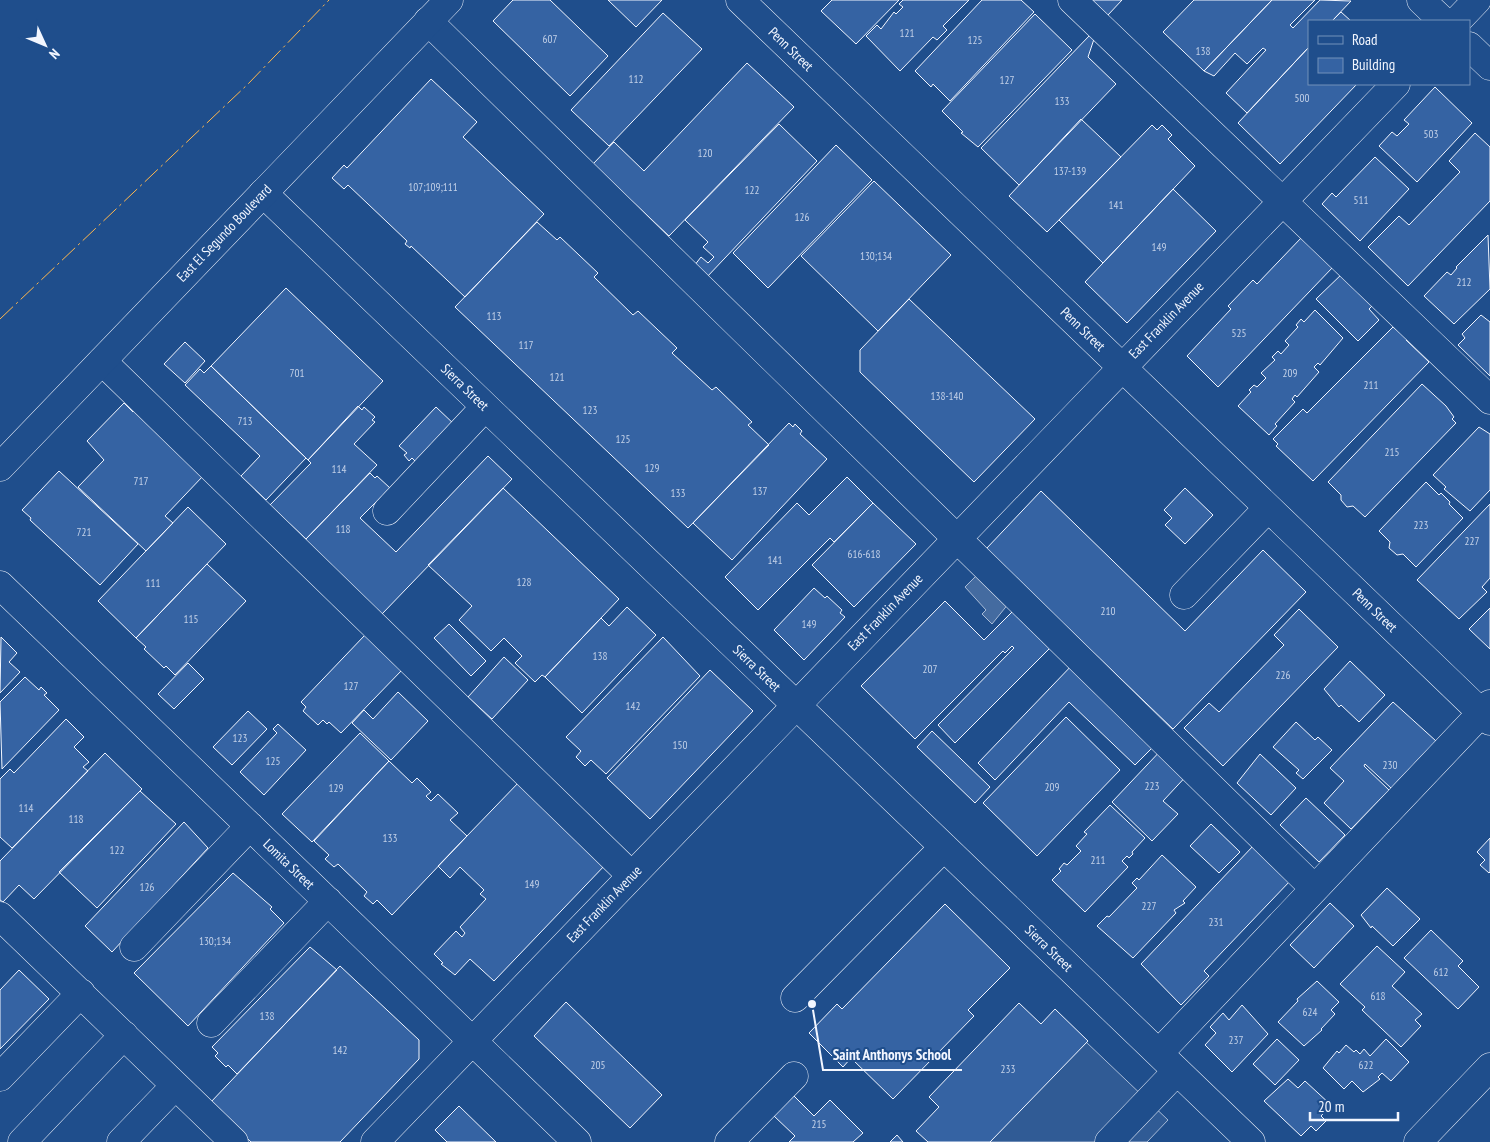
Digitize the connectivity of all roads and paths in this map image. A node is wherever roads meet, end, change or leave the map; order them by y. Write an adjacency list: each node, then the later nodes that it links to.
1 (449, 0): 8 (street, East El Segundo Boulevard)
2 (740, 0): 15 (street, Penn Street)
3 (1072, 0): 13 (street)
4 (1421, 0): 6 (street)
5 (1477, 0): 7 (street)
6 (1442, 20)
7 (1458, 20)
8 (428, 21): 12 (street, East El Segundo Boulevard); 21 (street)
9 (1470, 47): 10 (street)
10 (1490, 66)
11 (1395, 85): 13 (street, East Franklin Avenue)
12 (263, 193): 14 (street, East El Segundo Boulevard); 17 (street, Sierra Street)
13 (1282, 200): 15 (street, East Franklin Avenue); 16 (street)
14 (102, 361): 18 (street, East El Segundo Boulevard); 28 (street)
15 (1121, 367): 19 (street, Penn Street); 21 (street, East Franklin Avenue)
16 (1490, 400)
17 (485, 406): 20 (street); 24 (street, Sierra Street)
18 (0, 467)
19 (1268, 508): 23 (street); 25 (street, Penn Street)
20 (387, 511)
21 (957, 538): 24 (street, East Franklin Avenue); 29 (street)
22 (0, 585): 26 (street, Lomita Street)
23 (1184, 595)
24 (796, 705): 27 (street, Sierra Street); 28 (street, East Franklin Avenue)
25 (1487, 712): 29 (street)
26 (250, 826): 30 (street, Lomita Street); 32 (street)
27 (944, 847): 34 (street); 38 (street, Sierra Street)
28 (632, 875): 37 (street, East Franklin Avenue)
29 (1314, 888): 38 (street)
30 (328, 901): 35 (street); 37 (street, Lomita Street)
31 (0, 916): 33 (street)
32 (134, 947)
33 (81, 993): 36 (street); 41 (street)
34 (795, 998)
35 (210, 1023)
36 (124, 1035): 42 (street); 43 (street)
37 (472, 1041): 46 (street, East Franklin Avenue); 47 (street, Lomita Street)
38 (1168, 1062): 49 (street); 50 (street, Sierra Street)
39 (1490, 1067): 51 (street)
40 (794, 1076): 48 (street)
41 (0, 1078)
42 (175, 1086): 44 (street); 45 (street)
43 (22, 1142)
44 (121, 1142)
45 (234, 1142)
46 (375, 1142)
47 (577, 1142)
48 (729, 1142)
49 (1109, 1142)
50 (1252, 1142)
51 (1418, 1142)

